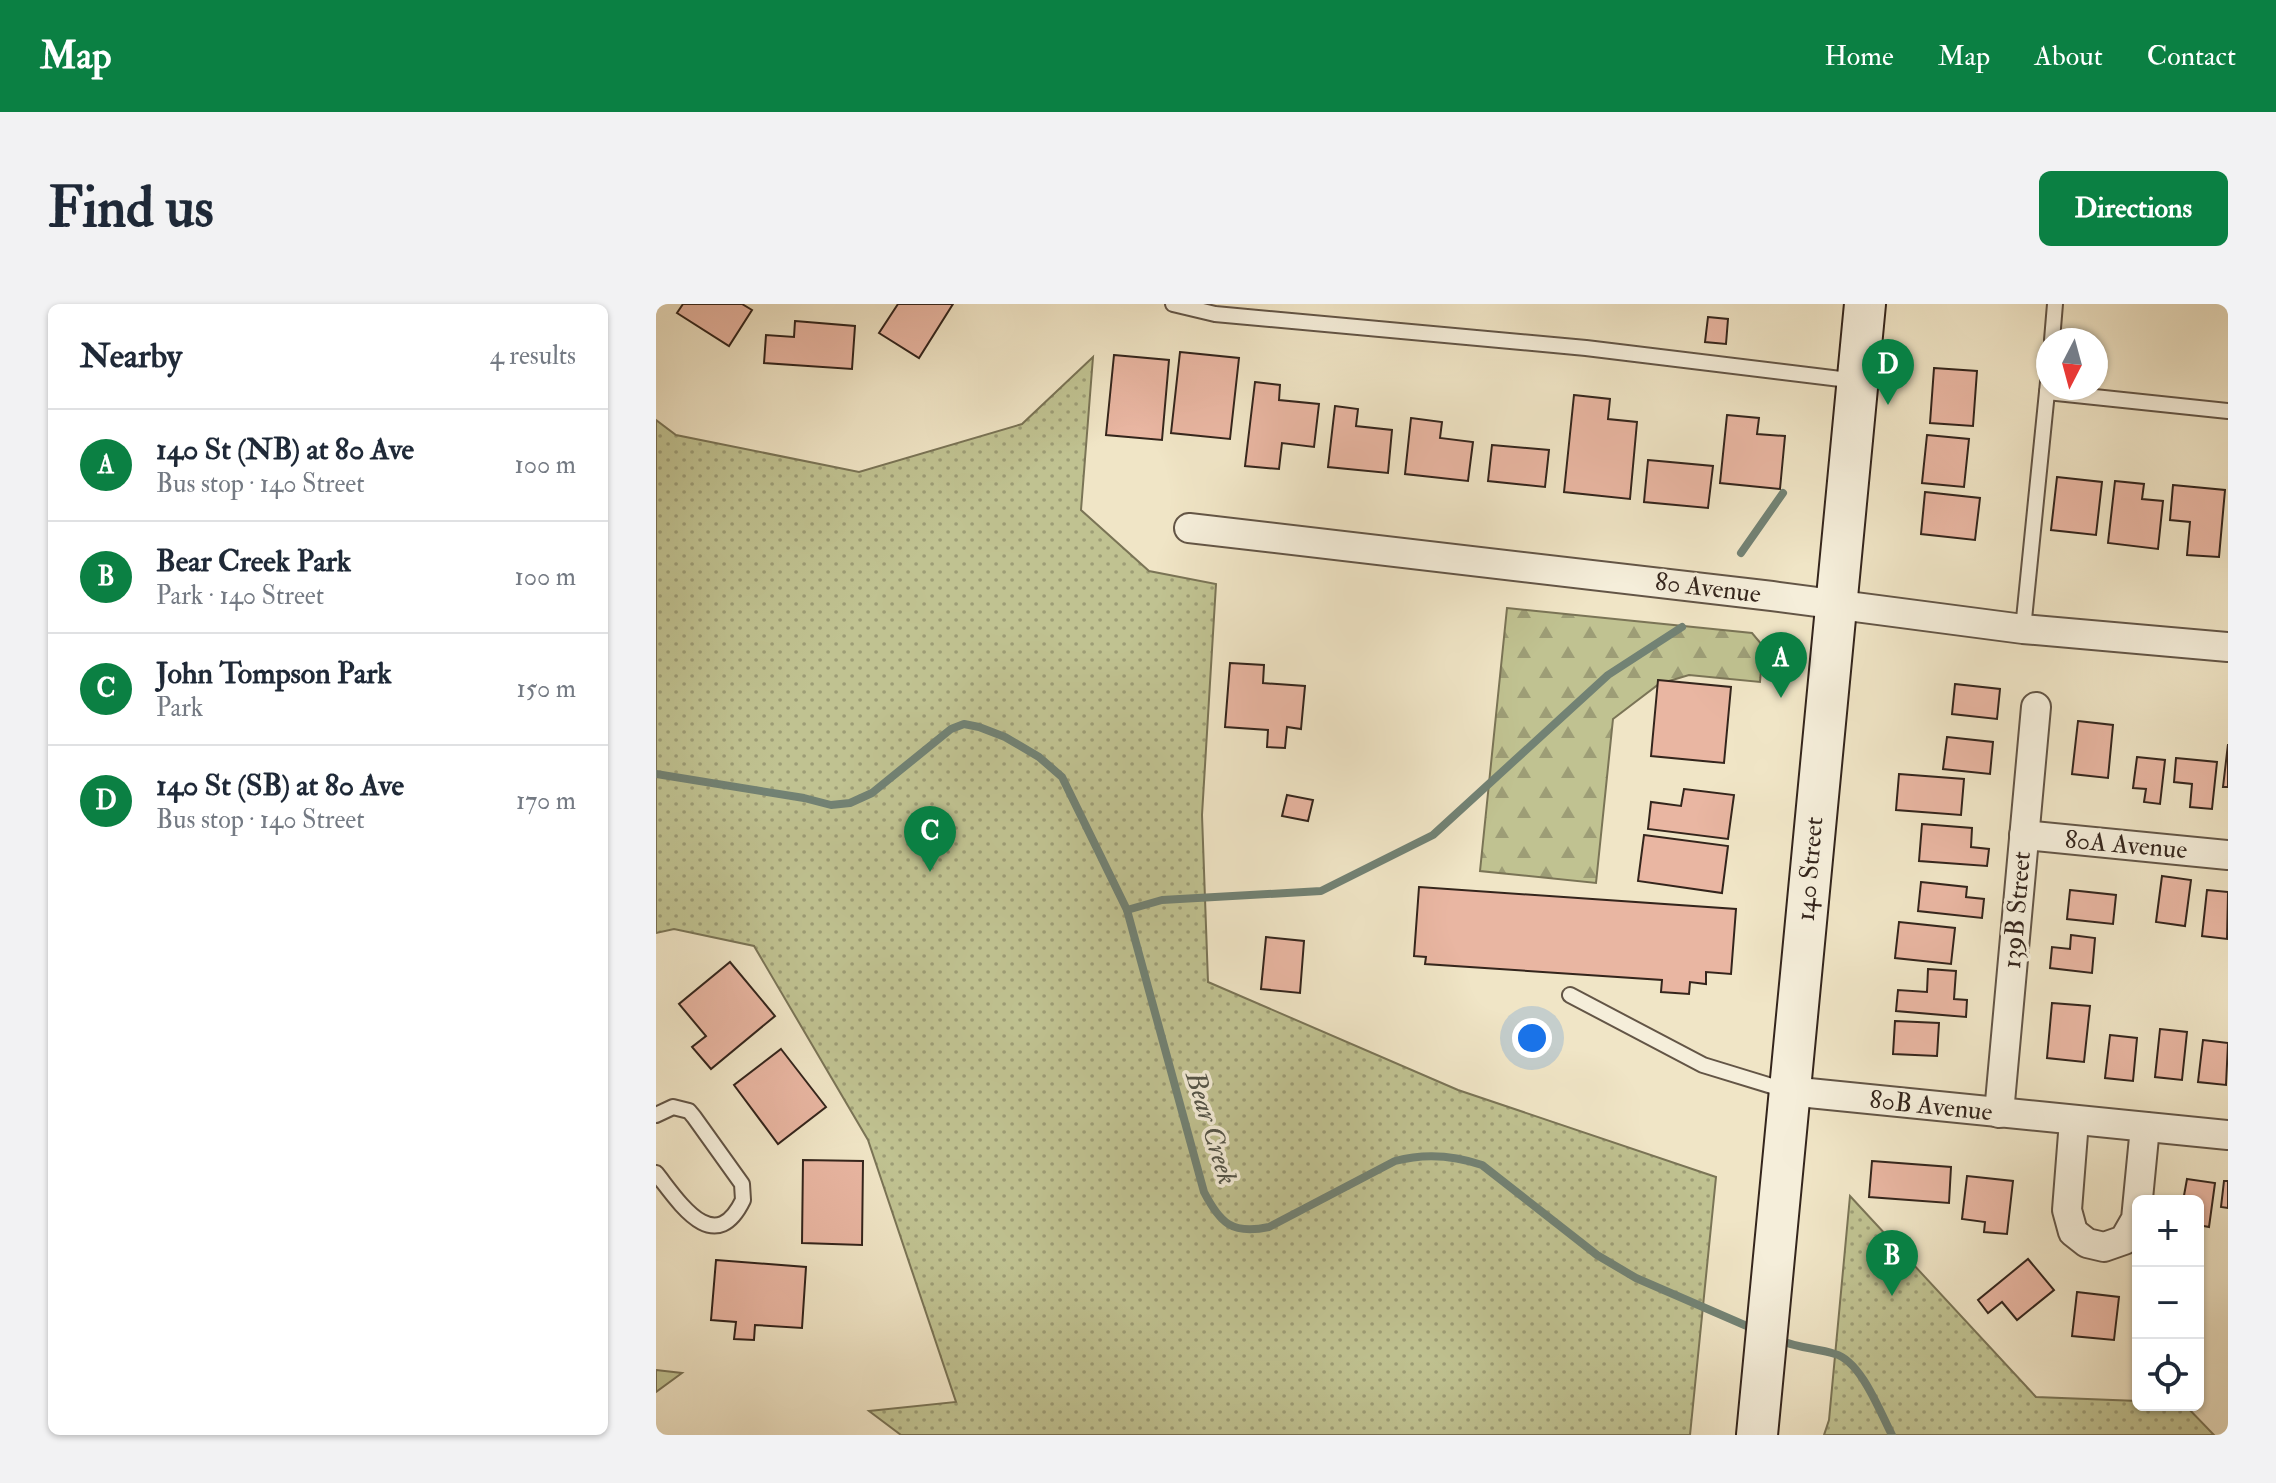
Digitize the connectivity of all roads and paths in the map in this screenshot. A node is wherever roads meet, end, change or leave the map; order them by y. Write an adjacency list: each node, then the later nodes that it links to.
1 (1173, 304): 5 (lane)
2 (1865, 304): 5 (main road, 140 Street)
3 (2055, 304): 4 (lane)
4 (2053, 328)
5 (1857, 381): 10 (main road, 140 Street)
6 (2108, 395): 8 (lane)
7 (2047, 400): 11 (lane)
8 (2228, 411)
9 (1189, 528): 10 (street, 80 Avenue)
10 (1836, 604): 11 (street, 80 Avenue); 17 (main road, 140 Street)
11 (2023, 629): 12 (street, 80 Avenue)
12 (2228, 647)
13 (2036, 707): 14 (street, 139B Street)
14 (2024, 835): 15 (street, 80A Avenue); 18 (street, 139B Street)
15 (2228, 855)
16 (1570, 995): 17 (lane)
17 (1789, 1091): 18 (street, 80B Avenue); 24 (main road, 140 Street)
18 (1999, 1113): 20 (street, 80B Avenue)
19 (656, 1115): 23 (lane)
20 (2074, 1121): 21 (street, 80B Avenue); 21 (street)
21 (2145, 1127): 22 (street, 80B Avenue)
22 (2228, 1135)
23 (656, 1173)
24 (1757, 1435)

